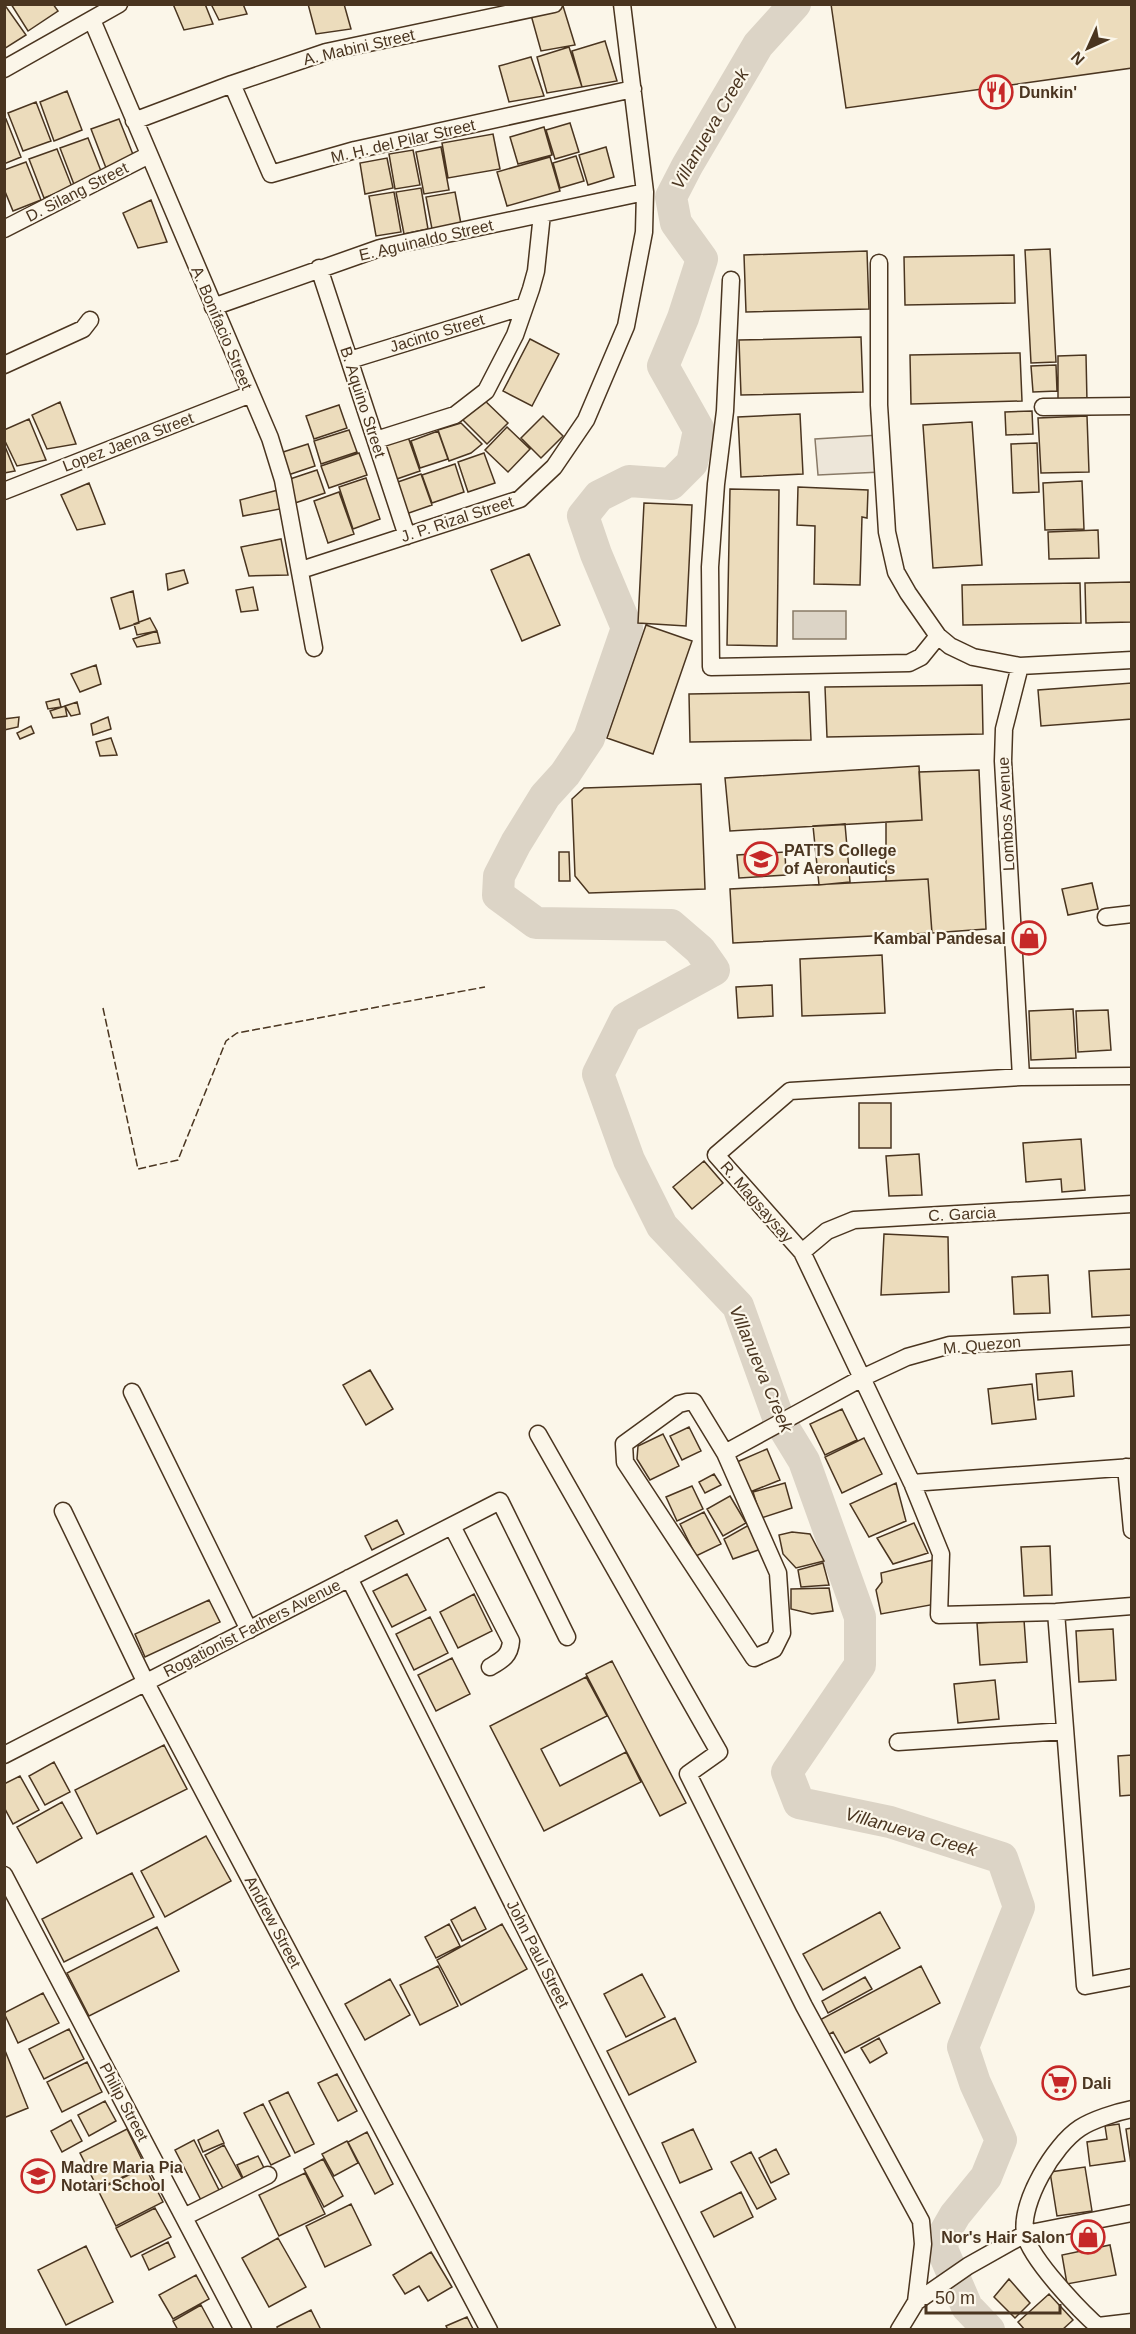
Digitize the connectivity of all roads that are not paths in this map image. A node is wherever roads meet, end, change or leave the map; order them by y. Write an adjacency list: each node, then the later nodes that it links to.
1 (119, 4): 4 (street)
2 (554, 4): 6 (street, A. Mabini Street)
3 (622, 4): 7 (street, J. P. Rizal Street)
4 (92, 20): 5 (street); 8 (street, A. Bonifacio Street)
5 (4, 69)
6 (232, 84): 7 (street, M. H. del Pilar Street); 8 (street, A. Mabini Street)
7 (633, 89): 10 (street, J. P. Rizal Street)
8 (135, 121): 9 (street, A. Bonifacio Street)
9 (149, 155): 12 (street, D. Silang Street); 16 (street, A. Bonifacio Street)
10 (645, 192): 11 (street, E. Aguinaldo Street); 26 (street, J. P. Rizal Street)
11 (542, 214): 14 (street, E. Aguinaldo Street); 17 (street)
12 (4, 229)
13 (879, 263): 28 (street)
14 (319, 267): 16 (street, E. Aguinaldo Street); 19 (street, B. Aquino Street)
15 (731, 280): 28 (street)
16 (213, 306): 21 (street, A. Bonifacio Street)
17 (525, 306): 19 (street, Jacinto Street); 24 (street)
18 (90, 320): 20 (street)
19 (350, 360): 24 (street, B. Aquino Street)
20 (4, 365)
21 (251, 394): 25 (street, Lopez Jaena Street); 27 (street, A. Bonifacio Street)
22 (1131, 406): 23 (street)
23 (1043, 407)
24 (376, 440): 26 (street, B. Aquino Street)
25 (4, 491)
26 (407, 536): 27 (street, J. P. Rizal Street)
27 (301, 570): 29 (street, A. Bonifacio Street)
28 (938, 636): 31 (street)
29 (314, 648)
30 (1131, 660): 31 (street)
31 (1020, 666): 35 (street, Lombos Avenue)
32 (1131, 914): 33 (street)
33 (1106, 917)
34 (1131, 1076): 35 (street, R. Magsaysay)
35 (1021, 1077): 37 (street, R. Magsaysay)
36 (1131, 1203): 37 (street, C. Garcia)
37 (802, 1252): 39 (street, R. Magsaysay)
38 (1131, 1336): 39 (street, M. Quezon)
39 (862, 1378): 42 (street, M. Quezon); 44 (street, R. Magsaysay)
40 (132, 1392): 51 (street)
41 (538, 1434): 65 (street)
42 (725, 1453): 42 (street)
43 (1129, 1467): 44 (street); 47 (street)
44 (912, 1483): 50 (street, R. Magsaysay)
45 (63, 1511): 54 (street, Andrew Street)
46 (452, 1526): 48 (street, Rogationist Fathers Avenue); 52 (street, Rogationist Fathers Avenue); 53 (street)
47 (1131, 1530)
48 (349, 1578): 51 (street, Rogationist Fathers Avenue); 70 (street, John Paul Street)
49 (1131, 1606): 50 (street)
50 (1056, 1612): 55 (street)
51 (249, 1630): 54 (street, Rogationist Fathers Avenue)
52 (567, 1637)
53 (490, 1667)
54 (147, 1683): 57 (street, Rogationist Fathers Avenue); 69 (street, Andrew Street)
55 (1065, 1731): 56 (street); 59 (street)
56 (898, 1742)
57 (4, 1755)
58 (4, 1875): 63 (street, Philip Street)
59 (1131, 1977)
60 (1131, 2109): 64 (street)
61 (268, 2175): 63 (street)
62 (1131, 2213): 64 (street)
63 (184, 2217): 68 (street, Philip Street)
64 (1025, 2234): 65 (street); 67 (street)
65 (916, 2302): 71 (street)
66 (1131, 2322): 67 (street)
67 (1100, 2328)
68 (243, 2330)
69 (489, 2330)
70 (727, 2330)
71 (899, 2330)

